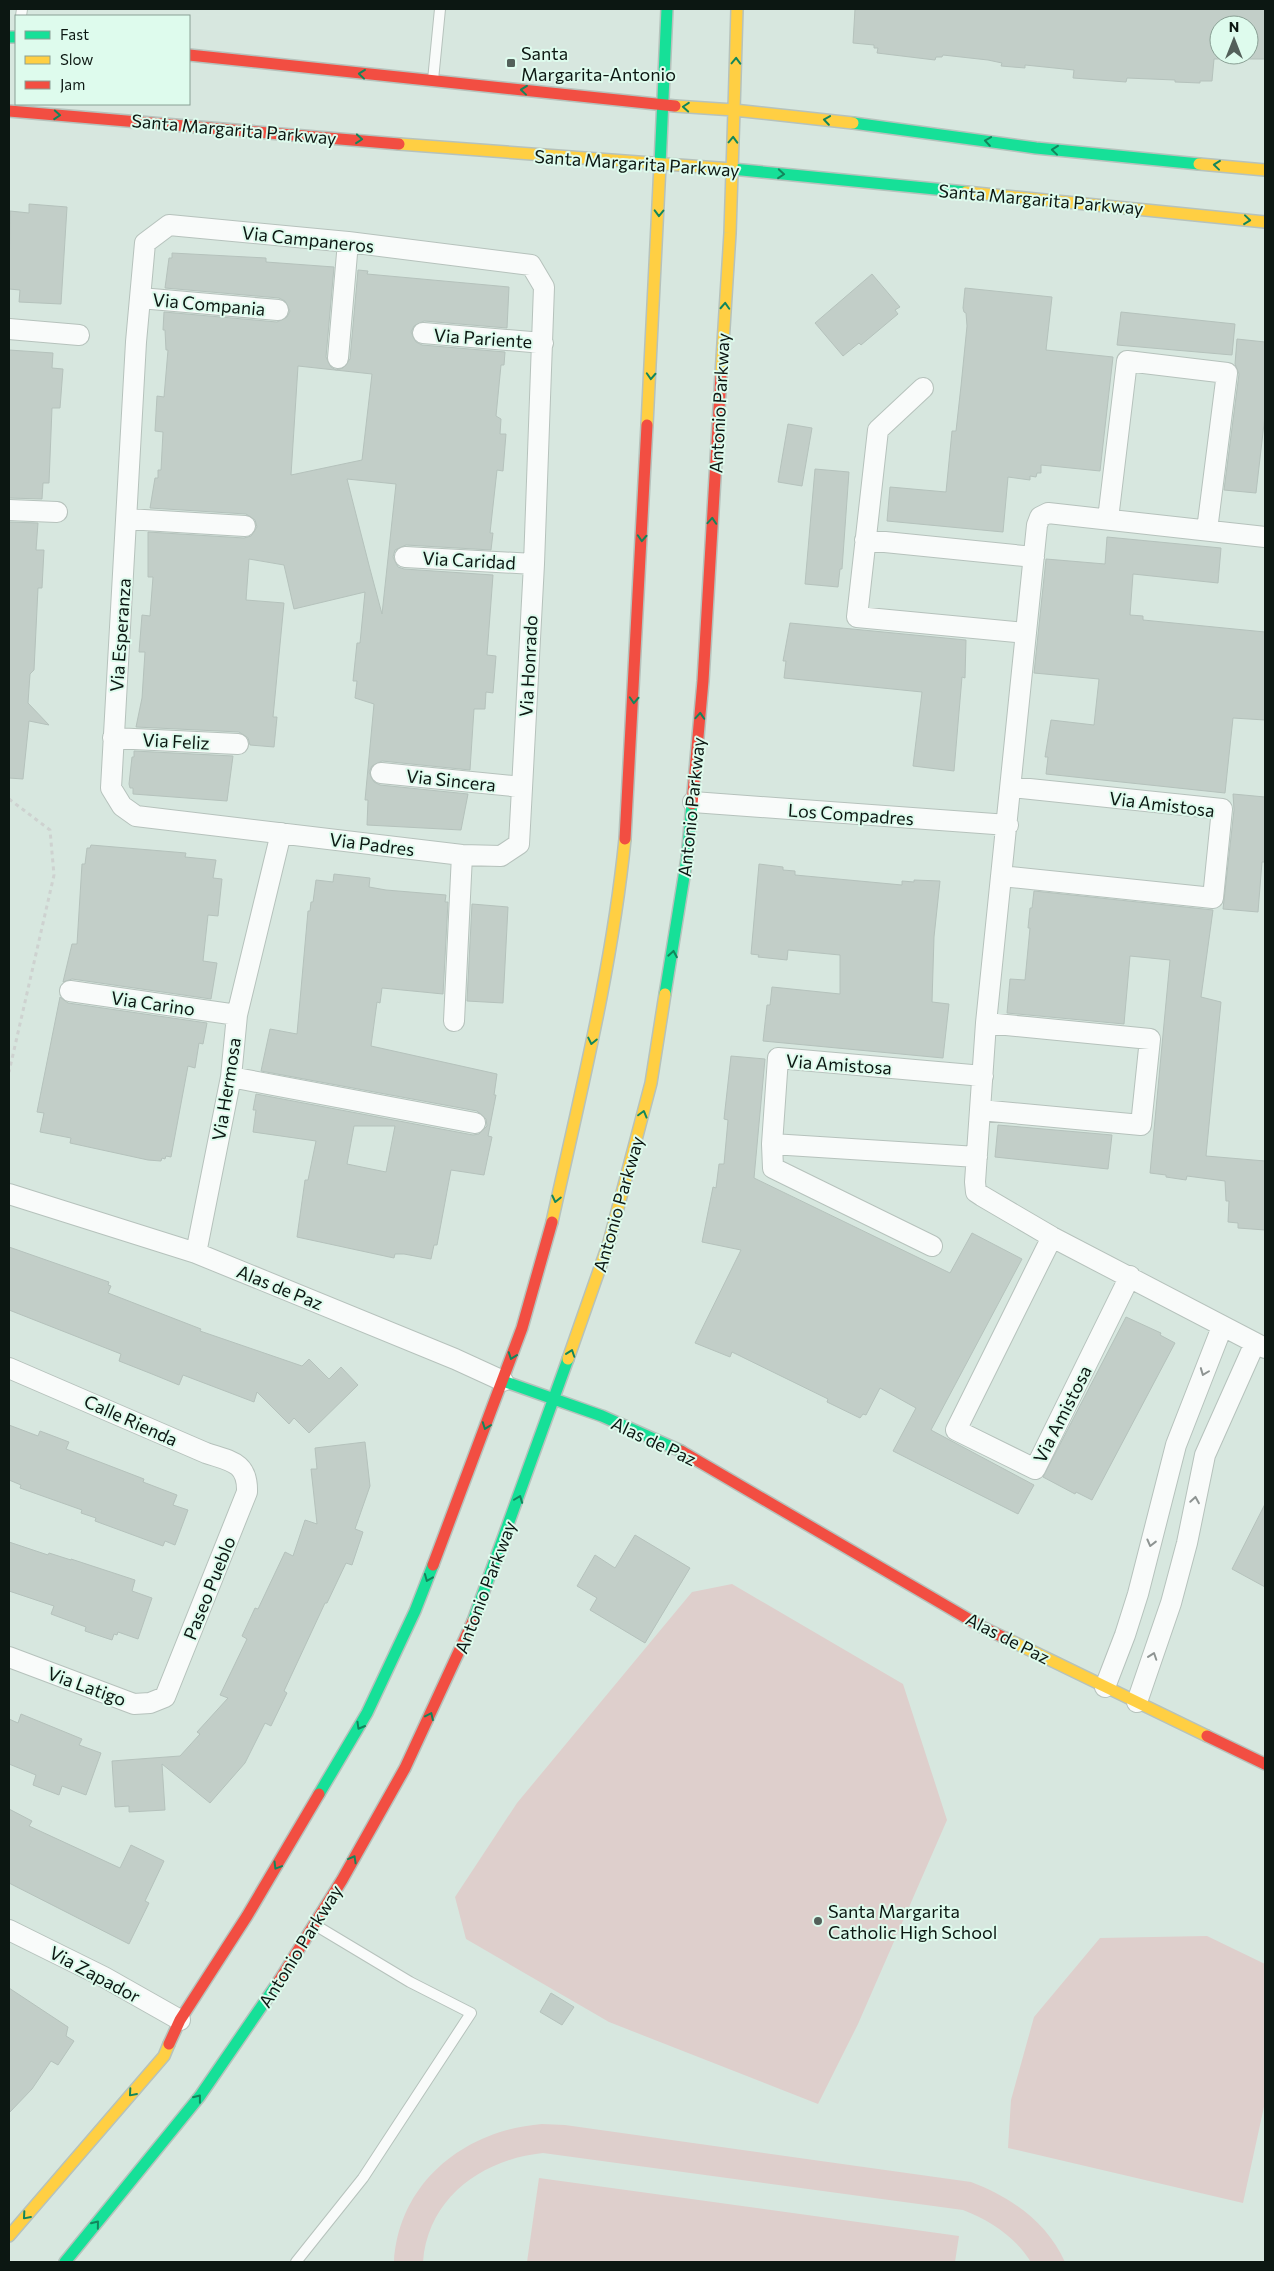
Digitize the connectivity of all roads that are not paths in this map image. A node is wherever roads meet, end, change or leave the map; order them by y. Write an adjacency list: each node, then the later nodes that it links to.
1 (440, 9): 5 (lane)
2 (668, 9): 6 (main road)
3 (737, 9): 7 (main road, Antonio Parkway, one-way to 3)
4 (190, 55): 5 (main road, one-way to 4)
5 (433, 81): 6 (main road, one-way to 5)
6 (664, 106): 7 (main road, one-way to 6); 9 (main road)
7 (734, 110): 10 (main road, Antonio Parkway, one-way to 7); 11 (main road, one-way to 7)
8 (9, 111): 9 (main road, Santa Margarita Parkway, one-way to 9)
9 (660, 165): 10 (main road, Santa Margarita Parkway); 63 (main road, one-way to 63)
10 (732, 169): 12 (main road, Santa Margarita Parkway, one-way to 12); 40 (main road, Antonio Parkway, one-way to 10)
11 (1265, 170)
12 (1265, 222)
13 (348, 242): 14 (street, Via Campaneros); 15 (street, Via Campaneros); 21 (street)
14 (531, 265): 20 (street, Via Honrado)
15 (140, 298): 16 (street, Via Compania); 25 (street, Via Esperanza)
16 (278, 310)
17 (9, 329): 19 (street)
18 (423, 333): 20 (street, Via Pariente)
19 (79, 334)
20 (543, 343): 33 (street, Via Honrado)
21 (338, 358)
22 (923, 388): 30 (street)
23 (9, 510): 24 (street)
24 (57, 512)
25 (127, 518): 27 (street); 35 (street, Via Esperanza)
26 (1108, 519): 28 (street); 28 (street); 32 (street)
27 (245, 526)
28 (1208, 530): 29 (street)
29 (1265, 537)
30 (865, 540): 32 (street); 34 (street)
31 (405, 557): 33 (street, Via Caridad)
32 (1034, 557): 34 (street)
33 (534, 564): 38 (street, Via Honrado)
34 (1026, 633): 39 (street)
35 (113, 738): 36 (street, Via Feliz); 42 (street, Via Esperanza)
36 (238, 744)
37 (381, 773): 38 (street, Via Sincera)
38 (522, 787): 43 (street, Via Honrado)
39 (1011, 788): 41 (street); 44 (street, Via Amistosa)
40 (693, 802): 41 (street, Los Compadres); 64 (main road, Antonio Parkway, one-way to 40)
41 (1008, 825): 44 (street)
42 (281, 833): 43 (street, Via Padres); 46 (street, Via Hermosa)
43 (462, 855): 47 (street)
44 (1001, 876): 48 (street)
45 (70, 991): 46 (street, Via Carino)
46 (237, 1015): 50 (street, Via Hermosa)
47 (454, 1021)
48 (986, 1022): 49 (street); 51 (street)
49 (983, 1076): 51 (street); 53 (street, Via Amistosa)
50 (231, 1077): 52 (street); 58 (street, Via Hermosa)
51 (980, 1110): 54 (street)
52 (475, 1123)
53 (772, 1144): 54 (street); 57 (street, Via Amistosa)
54 (977, 1157): 56 (street)
55 (9, 1194): 58 (street, Alas de Paz)
56 (1052, 1237): 59 (street); 59 (street, Via Amistosa)
57 (932, 1246)
58 (196, 1253): 63 (street, Alas de Paz)
59 (1130, 1276): 60 (street)
60 (1222, 1327): 61 (street); 67 (street, one-way to 67)
61 (1260, 1345): 69 (street, one-way to 61)
62 (9, 1368): 65 (street, Calle Rienda)
63 (502, 1381): 64 (main road, Alas de Paz); 73 (main road, one-way to 73)
64 (555, 1399): 67 (main road, Alas de Paz); 71 (main road, Antonio Parkway, one-way to 64)
65 (248, 1479): 68 (street, Paseo Pueblo)
66 (9, 1657): 68 (street, Via Latigo)
67 (1105, 1687): 69 (main road, Alas de Paz)
68 (165, 1697)
69 (1137, 1702): 70 (main road, Alas de Paz)
70 (1265, 1764)
71 (314, 1925): 75 (main road, Antonio Parkway, one-way to 71); 76 (lane)
72 (9, 1930): 73 (street, Via Zapador)
73 (180, 2020): 74 (main road, one-way to 74)
74 (9, 2236)
75 (65, 2262)
76 (296, 2262)

